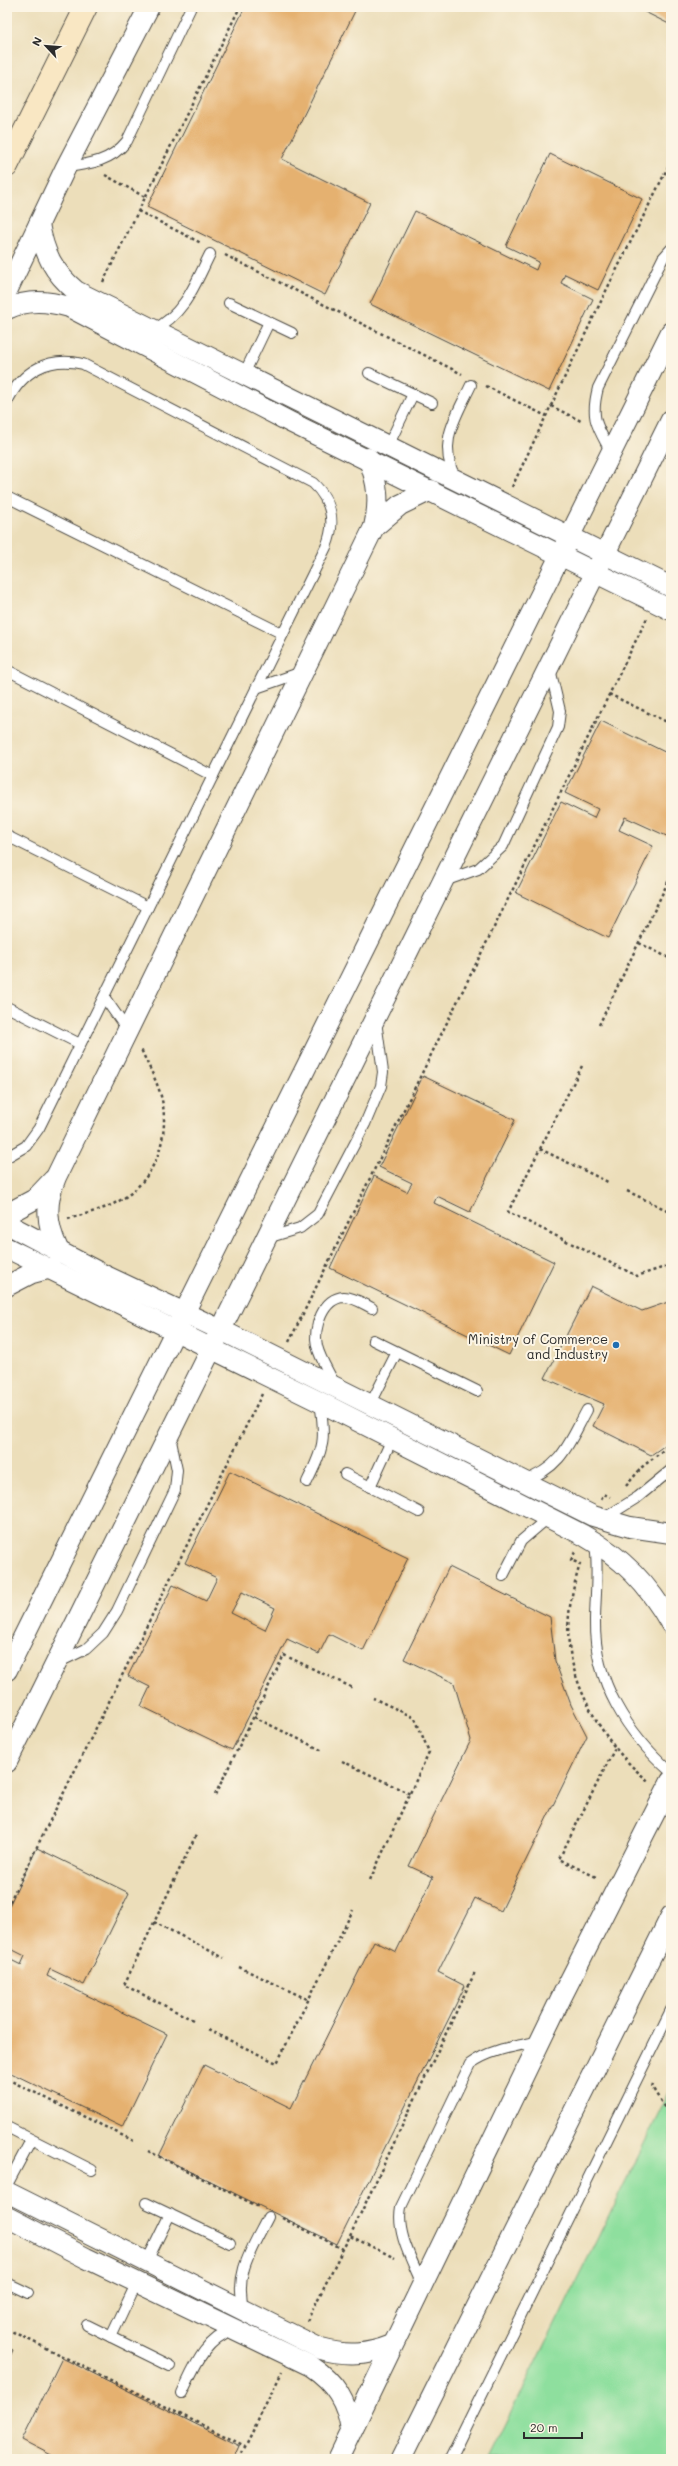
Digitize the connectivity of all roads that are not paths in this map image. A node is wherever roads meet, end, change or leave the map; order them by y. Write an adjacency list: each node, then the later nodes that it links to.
1 (86, 7): 4 (main road)
2 (149, 7): 5 (street)
3 (191, 7): 5 (lane)
4 (7, 166)
5 (66, 167): 6 (street)
6 (40, 224): 9 (street); 13 (street)
7 (671, 249): 24 (lane)
8 (210, 254): 13 (lane)
9 (7, 291)
10 (229, 303): 12 (lane)
11 (7, 309): 25 (street)
12 (269, 322): 15 (lane); 17 (lane)
13 (153, 330): 17 (street)
14 (671, 332): 24 (street)
15 (292, 333)
16 (369, 373): 19 (lane)
17 (244, 374): 23 (street)
18 (469, 381): 26 (lane)
19 (413, 394): 21 (lane); 23 (lane)
20 (7, 402): 36 (lane)
21 (432, 403)
22 (671, 420): 31 (street)
23 (388, 446): 26 (street)
24 (611, 452): 30 (street)
25 (368, 458): 27 (street); 29 (street)
26 (456, 480): 30 (street)
27 (431, 490): 29 (street); 32 (street)
28 (7, 497): 36 (lane)
29 (374, 527): 39 (street)
30 (569, 537): 31 (street); 32 (street)
31 (604, 554): 33 (street); 34 (street)
32 (560, 555): 33 (street); 60 (street)
33 (595, 572): 35 (street); 37 (street)
34 (671, 587)
35 (663, 606)
36 (283, 634): 40 (lane)
37 (549, 665): 43 (street); 43 (lane)
38 (7, 670): 41 (lane)
39 (304, 671): 40 (lane); 48 (street)
40 (256, 688): 41 (lane)
41 (213, 776): 44 (lane)
42 (7, 836): 44 (lane)
43 (443, 882): 47 (street)
44 (148, 907): 45 (lane)
45 (104, 996): 48 (lane); 49 (lane)
46 (7, 1007): 49 (lane)
47 (375, 1018): 54 (street); 54 (lane)
48 (129, 1028): 51 (street)
49 (80, 1044): 50 (lane)
50 (7, 1157)
51 (56, 1177): 52 (street); 56 (street)
52 (7, 1214)
53 (7, 1224): 56 (street)
54 (267, 1238): 61 (street)
55 (7, 1248): 57 (street)
56 (58, 1249): 60 (street)
57 (51, 1268): 58 (street); 62 (street)
58 (7, 1286)
59 (372, 1308): 66 (lane)
60 (184, 1313): 61 (street); 62 (street)
61 (221, 1330): 64 (street); 66 (street)
62 (175, 1331): 64 (street); 86 (street)
63 (373, 1340): 65 (lane)
64 (212, 1349): 68 (street); 71 (street)
65 (397, 1352): 67 (lane); 69 (lane)
66 (337, 1388): 69 (street)
67 (477, 1391)
68 (320, 1402): 72 (street); 76 (lane)
69 (370, 1405): 75 (street)
70 (587, 1410): 75 (lane)
71 (170, 1435): 85 (street); 85 (lane)
72 (392, 1439): 77 (lane); 79 (street)
73 (671, 1470): 80 (lane)
74 (345, 1474): 77 (lane)
75 (522, 1481): 80 (street)
76 (307, 1482)
77 (370, 1487): 78 (lane)
78 (419, 1512)
79 (548, 1518): 82 (street); 83 (lane)
80 (598, 1518): 81 (street)
81 (671, 1533)
82 (594, 1542): 84 (street); 88 (lane)
83 (503, 1576)
84 (671, 1624)
85 (56, 1664): 87 (street)
86 (7, 1670)
87 (7, 1762)
88 (671, 1772)
89 (671, 1781): 92 (street)
90 (671, 1916): 118 (street)
91 (671, 2010): 119 (lane)
92 (541, 2041): 106 (street); 106 (lane)
93 (9, 2128): 94 (lane)
94 (31, 2140): 95 (lane); 96 (lane)
95 (92, 2170)
96 (7, 2185)
97 (7, 2192): 103 (street)
98 (146, 2203): 99 (lane)
99 (170, 2214): 102 (lane); 103 (lane)
100 (7, 2217): 104 (street)
101 (268, 2217): 108 (lane)
102 (230, 2243)
103 (147, 2261): 108 (street)
104 (137, 2282): 110 (street); 111 (lane)
105 (7, 2283): 107 (lane)
106 (423, 2287): 112 (street)
107 (28, 2293)
108 (245, 2311): 113 (street)
109 (87, 2325): 111 (lane)
110 (236, 2329): 113 (street); 115 (lane)
111 (111, 2337): 114 (lane)
112 (392, 2345): 113 (street); 116 (street)
113 (295, 2347): 116 (street)
114 (170, 2366)
115 (182, 2393)
116 (351, 2430): 117 (street)
117 (338, 2459)
118 (401, 2459)
119 (450, 2459)

